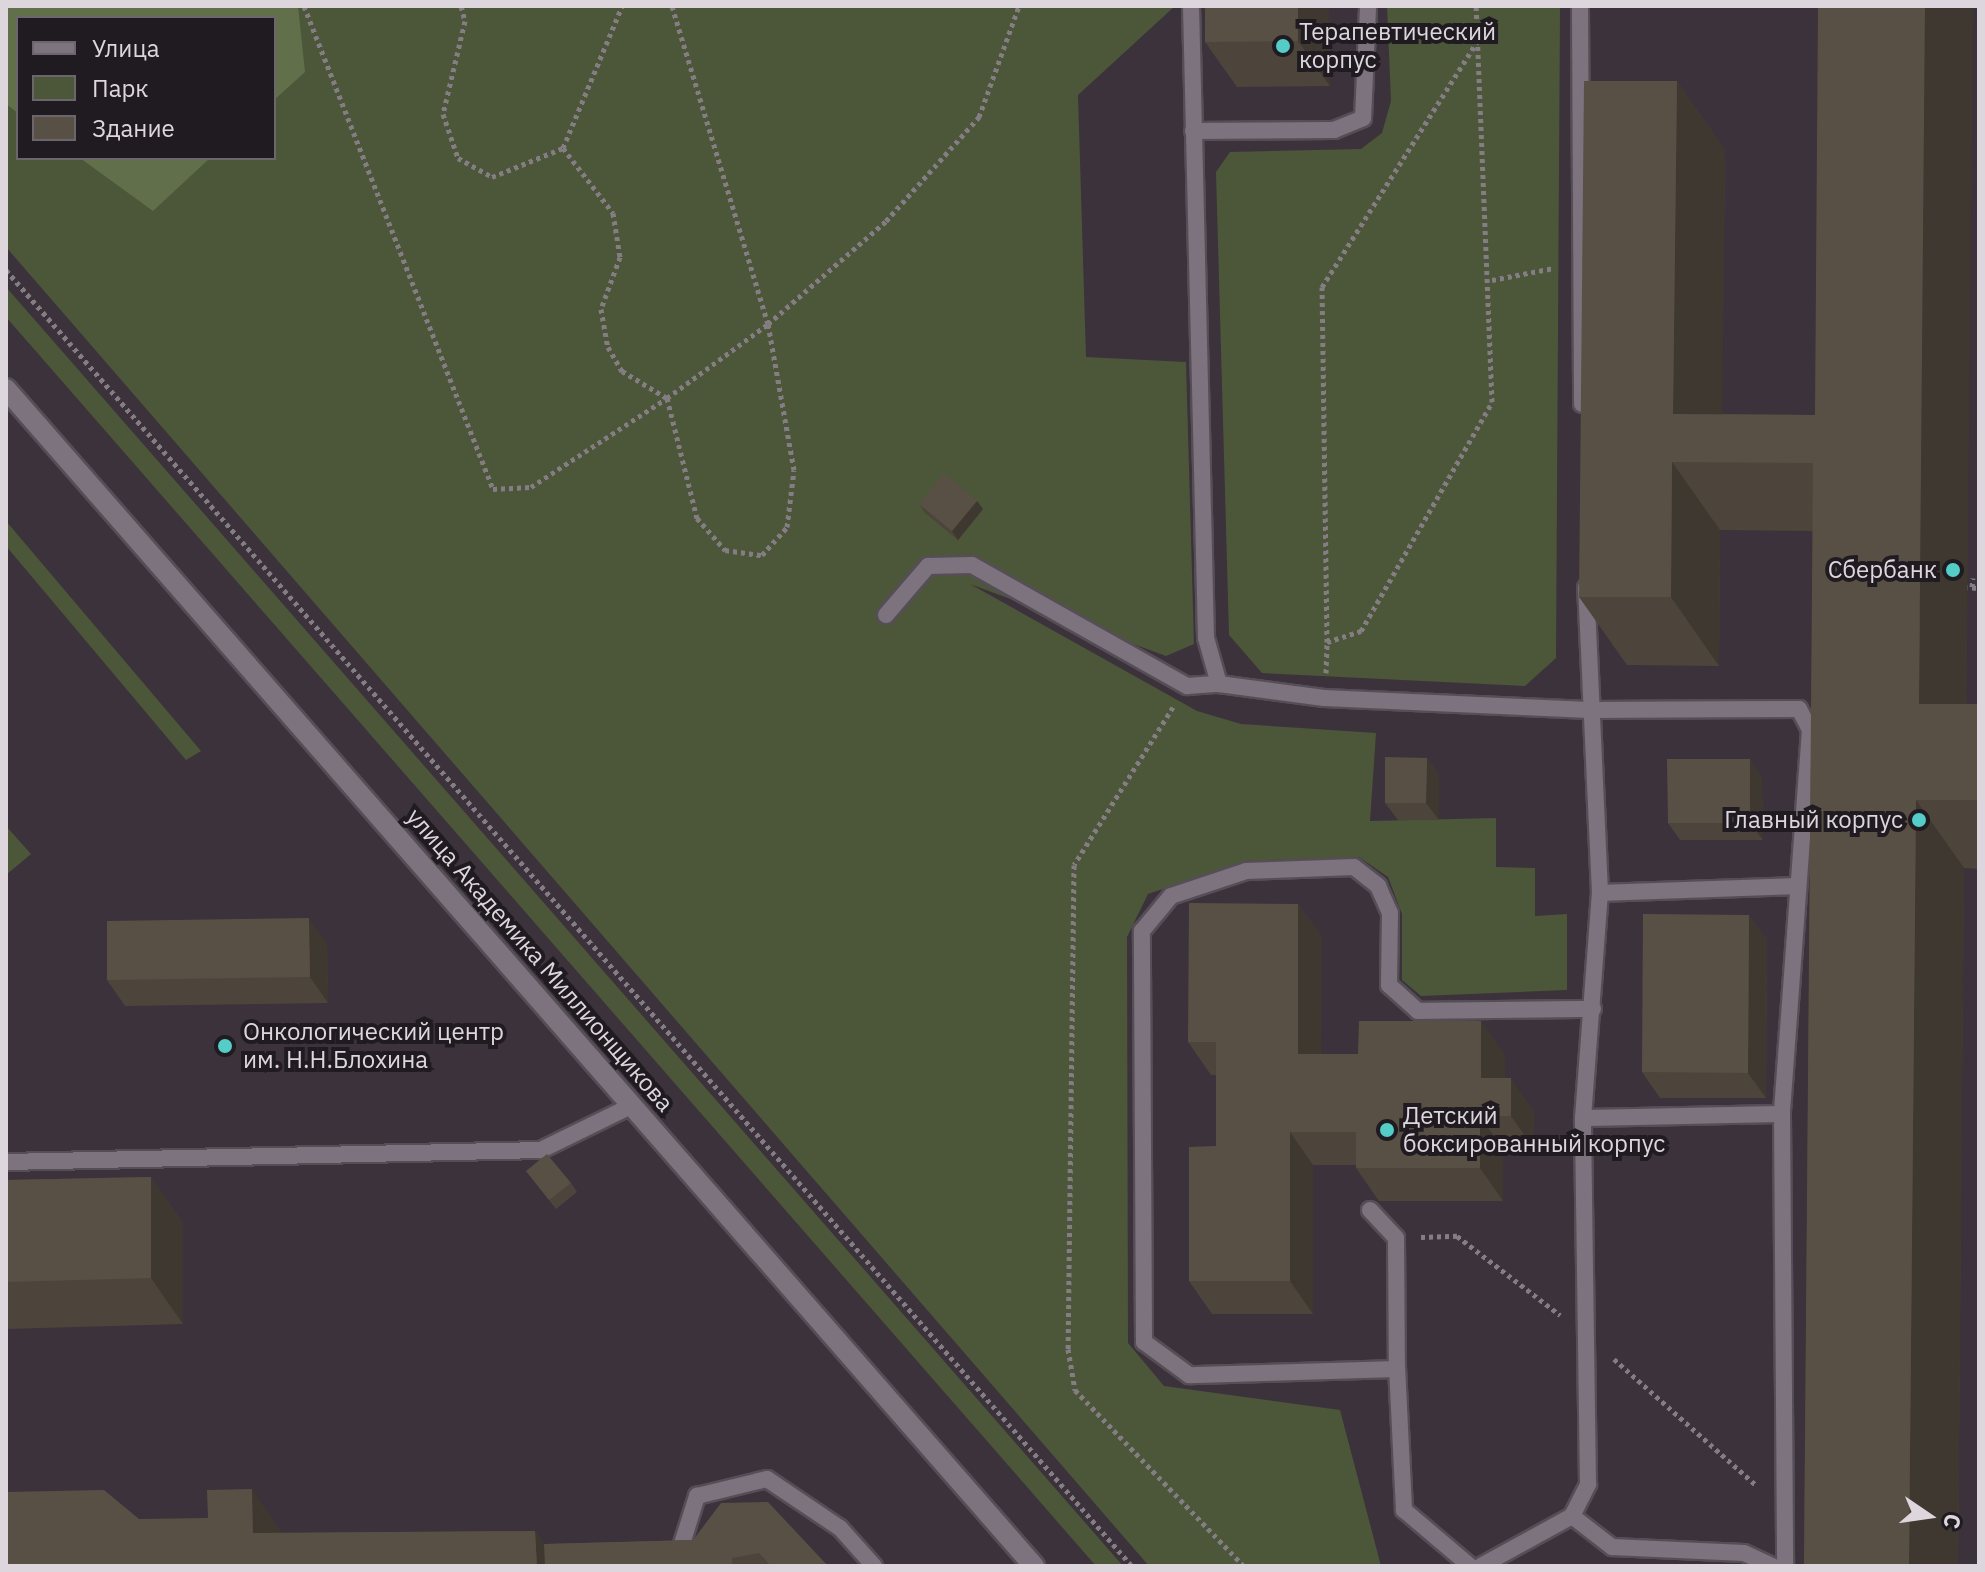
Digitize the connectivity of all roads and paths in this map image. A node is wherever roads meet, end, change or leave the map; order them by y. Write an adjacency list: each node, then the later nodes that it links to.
1 (304, 6): 18 (path)
2 (461, 6): 12 (path)
3 (622, 6): 12 (path)
4 (672, 6): 16 (path)
5 (1019, 6): 16 (path)
6 (1191, 6): 11 (lane)
7 (1368, 6): 11 (lane)
8 (1476, 6): 10 (path)
9 (1580, 6): 13 (lane)
10 (1478, 41): 15 (path); 24 (path)
11 (1193, 131): 25 (lane)
12 (563, 148): 18 (path)
13 (1578, 263): 15 (path); 19 (lane)
14 (6, 270): 42 (path)
15 (1492, 280): 24 (path)
16 (768, 324): 18 (path); 18 (path)
17 (6, 389): 32 (street, улица Академика Миллионщикова)
18 (667, 398)
19 (1582, 423)
20 (1586, 566): 28 (lane)
21 (1955, 587): 22 (path)
22 (1976, 587)
23 (886, 615): 26 (lane)
24 (1327, 642): 27 (path)
25 (1219, 684): 26 (lane); 27 (lane)
26 (1187, 686): 43 (path)
27 (1324, 698): 28 (lane)
28 (1589, 710): 29 (lane); 30 (lane)
29 (1798, 886): 30 (lane); 33 (lane)
30 (1600, 893): 31 (lane)
31 (1593, 1009): 34 (lane); 37 (lane)
32 (633, 1105): 35 (lane); 41 (street, улица Академика Миллионщикова)
33 (1782, 1114): 34 (lane); 47 (lane)
34 (1583, 1118): 38 (lane)
35 (6, 1162)
36 (1370, 1210): 37 (lane)
37 (1397, 1369): 44 (lane)
38 (1572, 1516): 45 (lane); 46 (lane)
39 (680, 1550): 40 (lane)
40 (874, 1566)
41 (1034, 1566)
42 (1132, 1566)
43 (1244, 1566)
44 (1470, 1566)
45 (1481, 1566)
46 (1772, 1566)
47 (1785, 1566)

